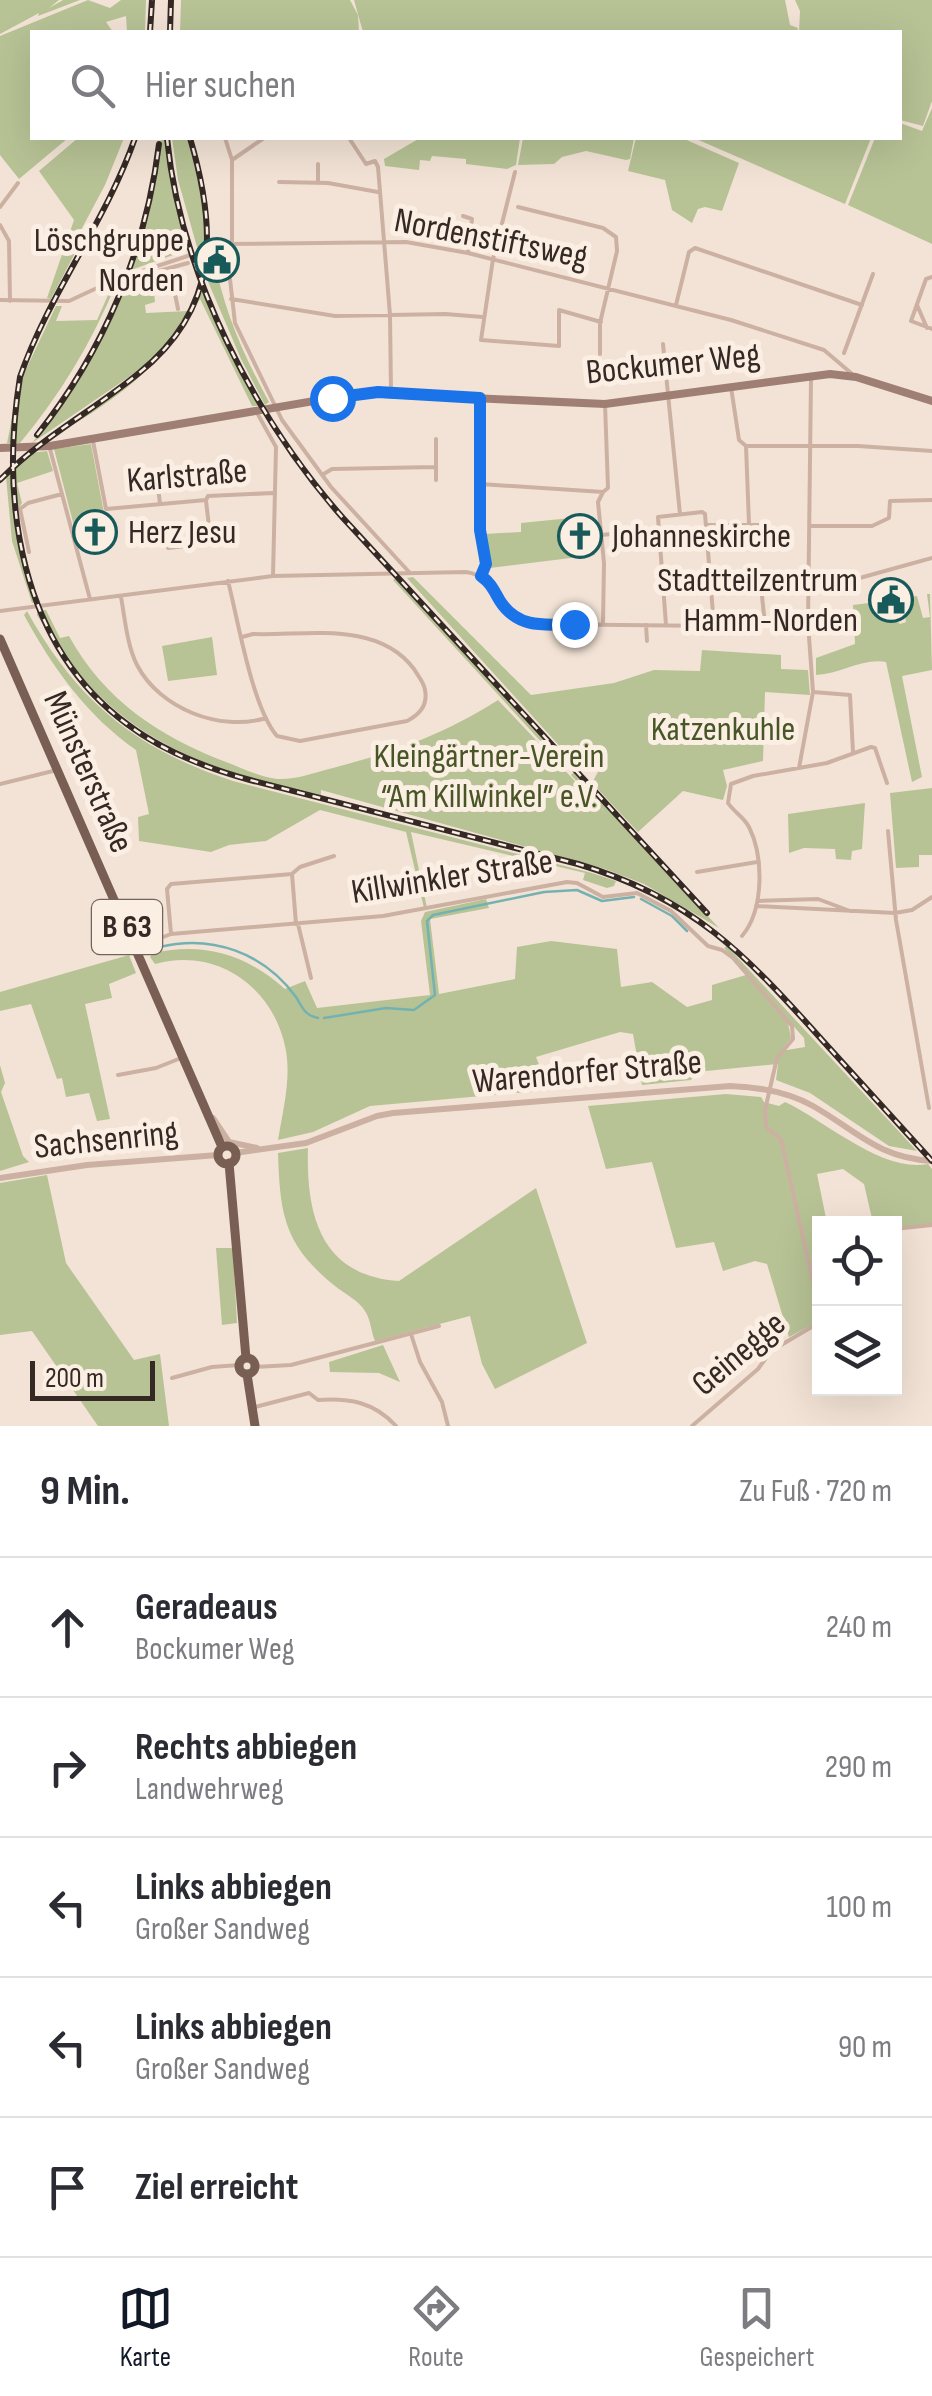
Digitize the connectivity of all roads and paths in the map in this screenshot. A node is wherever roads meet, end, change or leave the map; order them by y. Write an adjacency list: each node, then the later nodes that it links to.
1 (227, 140): 4 (street)
2 (261, 140): 4 (street)
3 (350, 140): 10 (street)
4 (232, 160): 17 (street)
5 (318, 164): 9 (street)
6 (515, 172): 20 (street)
7 (279, 182): 9 (street)
8 (18, 183): 11 (street)
9 (318, 183): 10 (street)
10 (380, 192): 16 (street)
11 (0, 207)
12 (518, 207): 27 (street)
13 (463, 216): 19 (street)
14 (0, 224): 30 (street)
15 (692, 240): 18 (street)
16 (385, 241): 17 (street, Nordenstiftsweg); 19 (street, Nordenstiftsweg); 35 (street)
17 (232, 243): 23 (street, Nordenstiftsweg)
18 (692, 248): 31 (street); 32 (street)
19 (468, 253): 20 (street, Nordenstiftsweg)
20 (493, 260): 27 (street, Nordenstiftsweg); 36 (street)
21 (188, 263): 22 (street, Nordenstiftsweg)
22 (170, 269): 23 (street, Nordenstiftsweg); 34 (street)
23 (132, 274): 30 (street, Nordenstiftsweg)
24 (873, 274): 32 (street)
25 (930, 277): 33 (street)
26 (230, 278): 28 (street)
27 (609, 288): 31 (street, Nordenstiftsweg); 37 (street)
28 (231, 298): 35 (street); 52 (street)
29 (0, 300): 30 (street, Nordenstiftsweg)
30 (10, 301)
31 (676, 305): 42 (street, Nordenstiftsweg)
32 (862, 305): 40 (street)
33 (916, 305): 38 (street); 38 (street)
34 (178, 309)
35 (390, 314): 36 (street); 47 (street)
36 (483, 318): 37 (street)
37 (601, 322): 41 (street)
38 (930, 328)
39 (662, 344): 48 (street)
40 (844, 353)
41 (600, 354)
42 (834, 357): 43 (street); 45 (street, Nordenstiftsweg)
43 (836, 374): 44 (main road, Bockumer Weg); 45 (main road, Bockumer Weg)
44 (811, 375): 46 (main road, Bockumer Weg); 58 (street)
45 (856, 378): 50 (main road, Bockumer Weg)
46 (731, 388): 48 (main road, Bockumer Weg); 57 (street)
47 (391, 393): 49 (main road, Bockumer Weg); 52 (main road, Bockumer Weg)
48 (667, 397): 51 (main road, Bockumer Weg); 72 (street)
49 (480, 398): 51 (main road, Bockumer Weg); 65 (street)
50 (932, 400)
51 (605, 404): 66 (street)
52 (276, 408): 53 (main road, Bockumer Weg); 63 (street)
53 (256, 411): 54 (main road, Bockumer Weg); 67 (street)
54 (92, 438): 56 (main road, Bockumer Weg); 71 (street, Karlstraße)
55 (436, 439): 62 (street)
56 (50, 446): 59 (main road, Bockumer Weg); 68 (street)
57 (746, 446): 58 (street); 73 (street)
58 (810, 446): 60 (street); 76 (street)
59 (0, 448)
60 (932, 451)
61 (233, 464): 71 (street)
62 (435, 467): 63 (street); 64 (street)
63 (322, 475): 85 (street)
64 (436, 480)
65 (480, 484): 66 (street); 87 (street)
66 (606, 490): 78 (street)
67 (274, 493): 69 (street, Karlstraße); 86 (street)
68 (64, 494): 82 (street); 91 (street)
69 (206, 500): 71 (street, Karlstraße); 80 (street)
70 (932, 500): 76 (street)
71 (160, 504)
72 (680, 514): 74 (street); 77 (street)
73 (748, 524): 74 (street); 75 (street)
74 (706, 525): 98 (street)
75 (767, 526)
76 (809, 526): 89 (street)
77 (658, 530): 78 (street); 96 (street)
78 (601, 535): 94 (street)
79 (237, 540): 80 (street)
80 (211, 543): 81 (street)
81 (168, 548)
82 (29, 552)
83 (932, 558): 89 (street)
84 (758, 567): 97 (street)
85 (410, 574): 86 (street); 87 (street)
86 (272, 576): 88 (street)
87 (481, 576): 94 (street)
88 (228, 580): 90 (street); 99 (street)
89 (808, 585): 93 (street)
90 (121, 595): 91 (street); 105 (street)
91 (90, 599): 92 (street)
92 (0, 611)
93 (808, 623): 97 (street); 103 (street)
94 (603, 624): 95 (street)
95 (646, 624): 96 (street); 101 (street)
96 (666, 625): 98 (street)
97 (765, 625): 98 (street)
98 (714, 626)
99 (242, 637): 105 (street); 105 (street)
100 (0, 639): 108 (main road, Münsterstraße / B 63)
101 (647, 641)
102 (850, 687): 104 (street)
103 (813, 692): 104 (street); 107 (street)
104 (850, 694): 106 (street)
105 (266, 718)
106 (853, 753): 107 (street); 109 (street)
107 (799, 768): 113 (street)
108 (58, 770): 110 (street); 123 (main road, Münsterstraße / B 63)
109 (887, 783)
110 (0, 784)
111 (888, 831): 119 (street)
112 (334, 856): 115 (street)
113 (757, 862): 114 (street); 117 (street)
114 (697, 872)
115 (292, 874): 120 (street); 121 (street)
116 (932, 897): 119 (street)
117 (757, 903): 118 (street); 118 (street); 122 (street)
118 (854, 913): 119 (street)
119 (895, 913): 128 (street)
120 (297, 924): 121 (street, Killwinkler Straße); 124 (street); 127 (street, Killwinkler Straße)
121 (171, 934): 123 (street, Killwinkler Straße)
122 (742, 936)
123 (136, 947): 125 (main road, Münsterstraße / B 63)
124 (311, 978)
125 (184, 1056): 126 (street); 129 (main road, Münsterstraße / B 63)
126 (118, 1075)
127 (770, 1090): 130 (street, Warendorfer Straße); 133 (street, Warendorfer Straße); 138 (street)
128 (929, 1108)
129 (209, 1113): 130 (street); 131 (main road, Münsterstraße / B 63)
130 (263, 1149): 132 (street, Warendorfer Straße)
131 (220, 1151): 132 (main road); 134 (main road); 135 (street, Sachsenring)
132 (235, 1153): 134 (main road)
133 (932, 1161)
134 (229, 1163): 142 (main road)
135 (0, 1178)
136 (932, 1226): 137 (street)
137 (902, 1228)
138 (812, 1278)
139 (439, 1326): 141 (street)
140 (812, 1327): 149 (street, Geinegge)
141 (411, 1334): 143 (street); 148 (street)
142 (242, 1362): 143 (main road); 144 (street)
143 (251, 1370): 145 (main road)
144 (172, 1378)
145 (251, 1408): 146 (main road); 147 (street)
146 (255, 1426)
147 (396, 1426)
148 (448, 1426)
149 (692, 1426)

